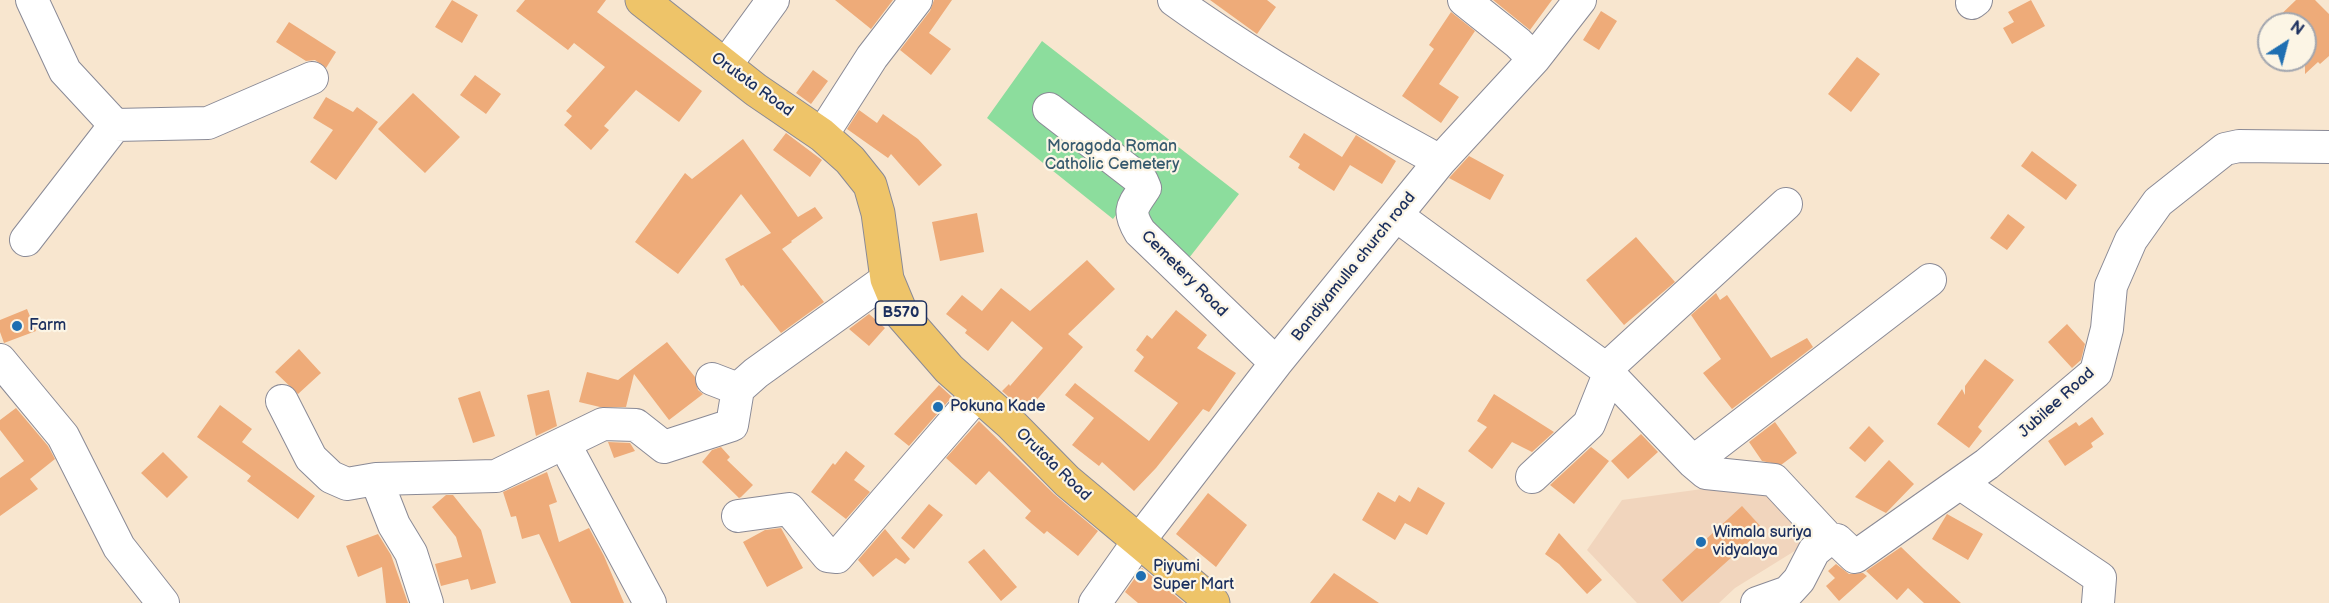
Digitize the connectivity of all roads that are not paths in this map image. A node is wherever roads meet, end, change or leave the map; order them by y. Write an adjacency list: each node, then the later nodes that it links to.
1 (32, 0): 12 (street)
2 (642, 0): 9 (main road, Orutota Road / B570)
3 (773, 0): 9 (street)
4 (916, 0): 13 (street)
5 (1174, 0): 15 (street)
6 (1464, 0): 8 (street)
7 (1580, 0): 8 (street, Bandiyamulla church road)
8 (1534, 59): 15 (street, Bandiyamulla church road)
9 (725, 66): 13 (main road, Orutota Road / B570)
10 (312, 78): 12 (street)
11 (1049, 109): 22 (street, Cemetery Road)
12 (115, 125): 18 (street)
13 (822, 135): 19 (main road, Orutota Road / B570)
14 (2329, 147): 30 (street, Jubilee Road)
15 (1440, 161): 17 (street, Bandiyamulla church road)
16 (1786, 204): 23 (street)
17 (1396, 216): 22 (street, Bandiyamulla church road); 23 (street)
18 (26, 240)
19 (886, 279): 24 (main road, Orutota Road / B570); 29 (street)
20 (1930, 280): 27 (street)
21 (0, 360): 34 (street)
22 (1275, 363): 33 (street, Bandiyamulla church road)
23 (1608, 371): 27 (street); 28 (street)
24 (978, 394): 31 (street); 33 (main road, Orutota Road / B570)
25 (282, 401): 29 (street)
26 (572, 458): 36 (street)
27 (1693, 462): 32 (street)
28 (1532, 477)
29 (376, 479): 35 (street)
30 (1961, 484): 32 (street, Jubilee Road); 40 (street)
31 (738, 516)
32 (1829, 539): 39 (street)
33 (1138, 542): 37 (street, Bandiyamulla church road); 38 (main road, Orutota Road / B570)
34 (163, 603)
35 (427, 603)
36 (650, 603)
37 (1095, 603)
38 (1213, 603)
39 (1757, 603)
40 (2098, 603)

